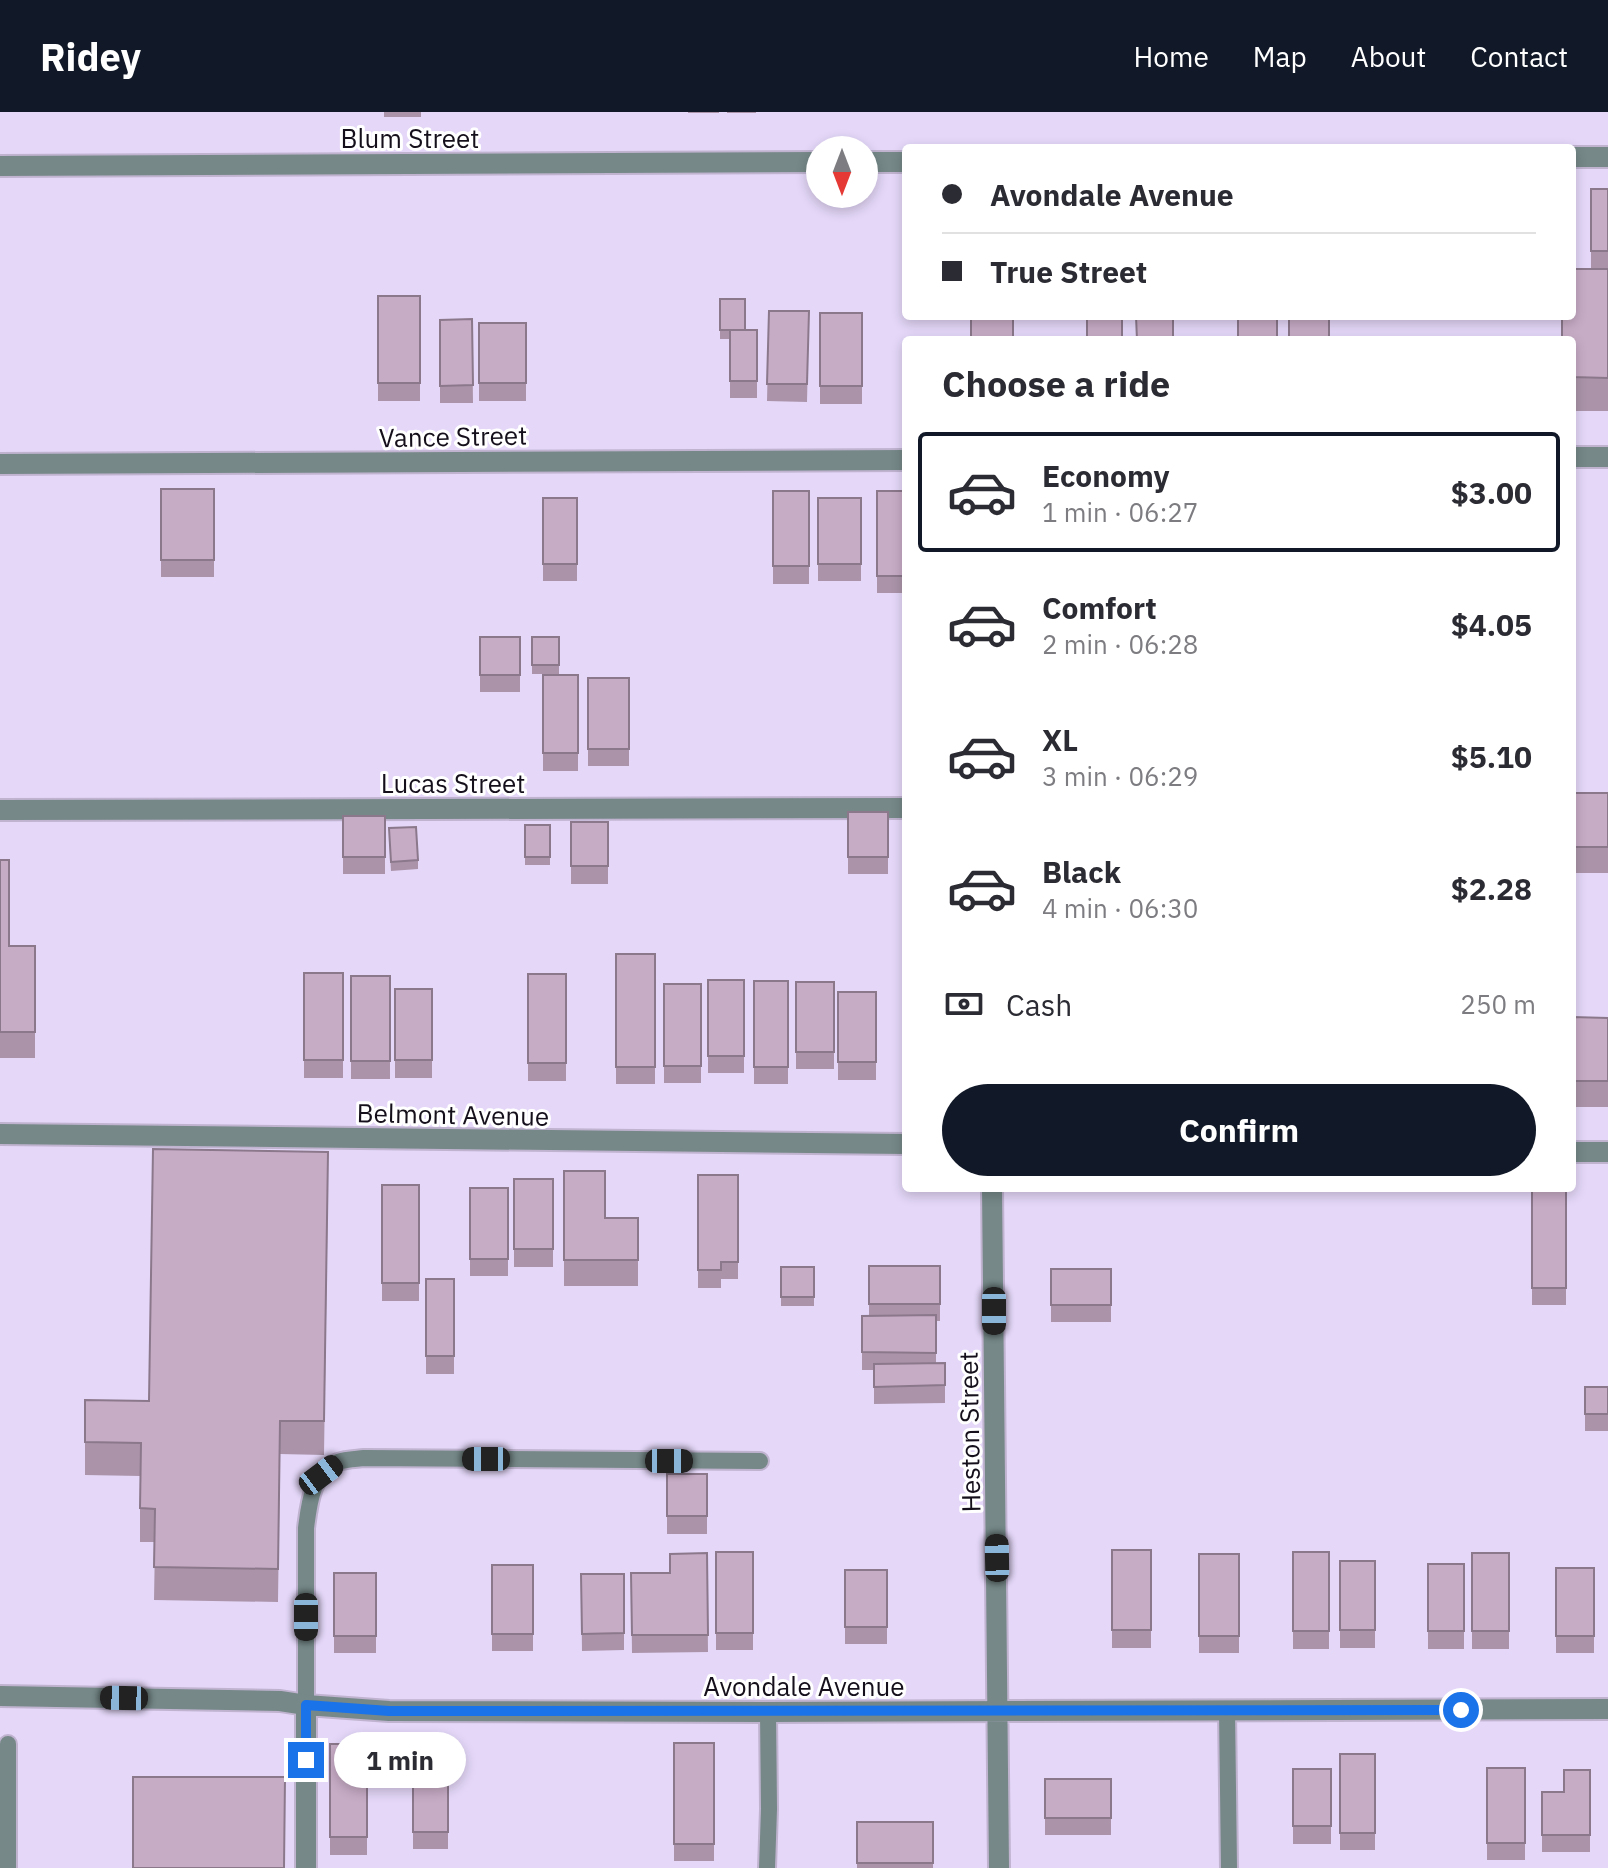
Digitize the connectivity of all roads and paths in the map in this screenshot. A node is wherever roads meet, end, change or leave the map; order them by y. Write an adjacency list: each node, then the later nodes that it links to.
1 (1576, 157): 2 (street)
2 (1608, 157)
3 (806, 162): 6 (street, Blum Street)
4 (878, 162): 5 (street)
5 (902, 162)
6 (0, 166)
7 (1576, 457): 8 (street)
8 (1608, 457)
9 (902, 460): 10 (street, Vance Street)
10 (0, 464)
11 (902, 808): 12 (street, Lucas Street)
12 (0, 810)
13 (0, 1134): 14 (street, Belmont Avenue)
14 (902, 1144)
15 (1576, 1152): 16 (street)
16 (1608, 1152)
17 (992, 1192): 24 (street, Heston Street)
18 (760, 1461): 20 (lane)
19 (0, 1696): 20 (street, Avondale Avenue)
20 (306, 1705): 23 (street, Avondale Avenue); 27 (street)
21 (1608, 1709): 22 (street, Avondale Avenue)
22 (1227, 1710): 24 (street, Avondale Avenue); 30 (lane)
23 (768, 1712): 24 (street, Avondale Avenue); 28 (lane)
24 (998, 1712): 29 (street, Heston Street)
25 (8, 1744): 26 (lane)
26 (8, 1868)
27 (306, 1868)
28 (767, 1868)
29 (999, 1868)
30 (1229, 1868)

